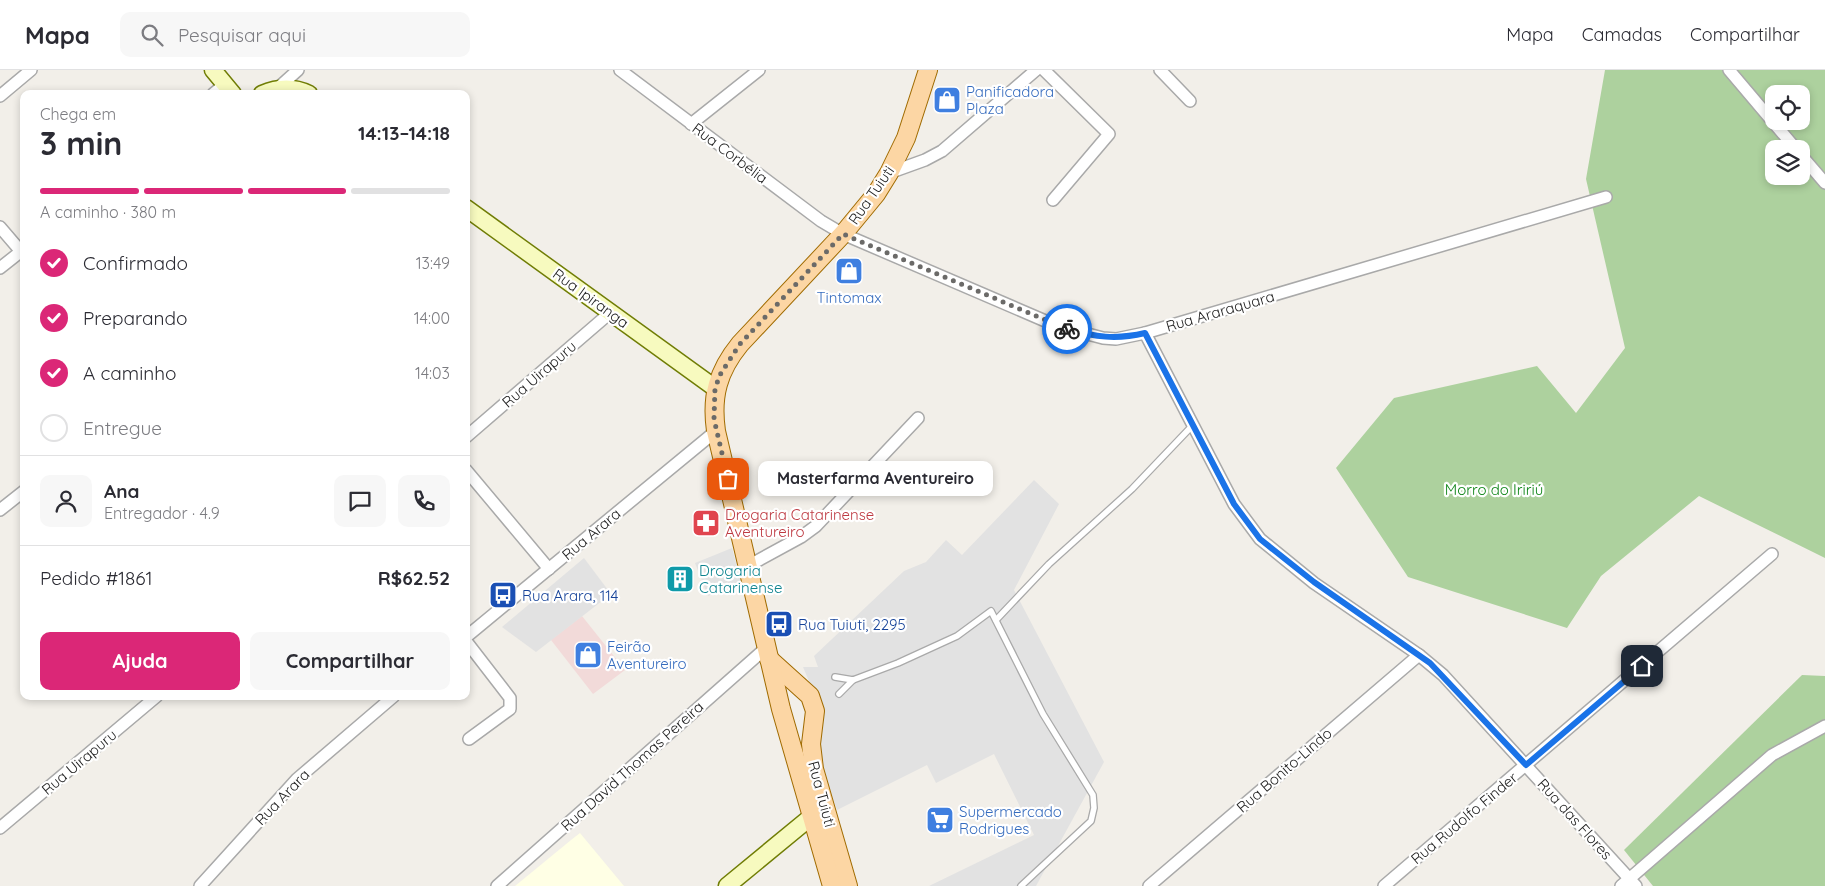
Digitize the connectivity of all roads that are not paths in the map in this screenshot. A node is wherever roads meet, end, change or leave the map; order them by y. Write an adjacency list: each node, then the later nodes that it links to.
1 (32, 70): 15 (street)
2 (213, 70): 12 (street)
3 (298, 70): 11 (street)
4 (620, 70): 17 (street, Rua Corbélia)
5 (759, 70): 17 (street)
6 (928, 70): 20 (main road, Rua Tuiuti)
7 (1036, 70): 20 (street)
8 (1044, 70): 23 (street)
9 (1160, 70): 16 (street)
10 (1728, 70): 18 (street)
11 (278, 88): 13 (street); 14 (street)
12 (223, 90)
13 (273, 90)
14 (299, 90)
15 (0, 96)
16 (1190, 101)
17 (691, 124): 26 (street, Rua Corbélia)
18 (1788, 140)
19 (1810, 166): 21 (street)
20 (889, 173): 26 (main road, Rua Tuiuti)
21 (1825, 183)
22 (1606, 196): 31 (street, Rua Araraquara)
23 (1053, 200)
24 (470, 211): 30 (street, Rua Ipiranga)
25 (0, 227): 27 (street)
26 (843, 234): 31 (street, Rua Araraquara); 32 (main road, Rua Tuiuti)
27 (20, 249)
28 (20, 254): 29 (street)
29 (0, 268)
30 (611, 312): 32 (street, Rua Ipiranga); 36 (street, Rua Uirapuru)
31 (1145, 333): 34 (street, Rua das Flores)
32 (715, 388): 35 (main road, Rua Tuiuti)
33 (918, 418): 41 (street)
34 (1193, 425): 43 (lane); 47 (street, Rua das Flores)
35 (716, 431): 41 (main road, Rua Tuiuti); 42 (street, Rua Arara)
36 (470, 433)
37 (470, 475): 42 (street)
38 (20, 493): 39 (street)
39 (0, 510)
40 (1772, 554): 57 (street, Rua Rudolfo Finder)
41 (748, 566): 46 (main road, Rua Tuiuti)
42 (549, 569): 44 (street, Rua Arara)
43 (996, 620): 49 (lane); 66 (lane)
44 (470, 634)
45 (470, 646): 56 (street)
46 (768, 653): 51 (main road); 54 (main road, Rua Tuiuti); 62 (street, Rua David Thomas Pereira)
47 (1419, 655): 57 (street, Rua das Flores); 67 (street, Rua Bonito-Lindo)
48 (835, 677): 49 (lane)
49 (853, 680): 50 (lane)
50 (839, 694)
51 (810, 696): 54 (main road); 65 (main road, Rua Tuiuti)
52 (152, 700): 59 (street, Rua Uirapuru)
53 (389, 700): 61 (street, Rua Arara)
54 (781, 709): 58 (main road, Rua Tuiuti)
55 (1825, 726): 60 (street)
56 (469, 739)
57 (1526, 765): 60 (street, Rua das Flores); 68 (street, Rua Rudolfo Finder)
58 (812, 816): 63 (street); 64 (main road, Rua Tuiuti)
59 (0, 828)
60 (1629, 884)
61 (200, 886)
62 (497, 886)
63 (727, 886)
64 (832, 886)
65 (848, 886)
66 (1021, 886)
67 (1149, 886)
68 (1384, 886)

